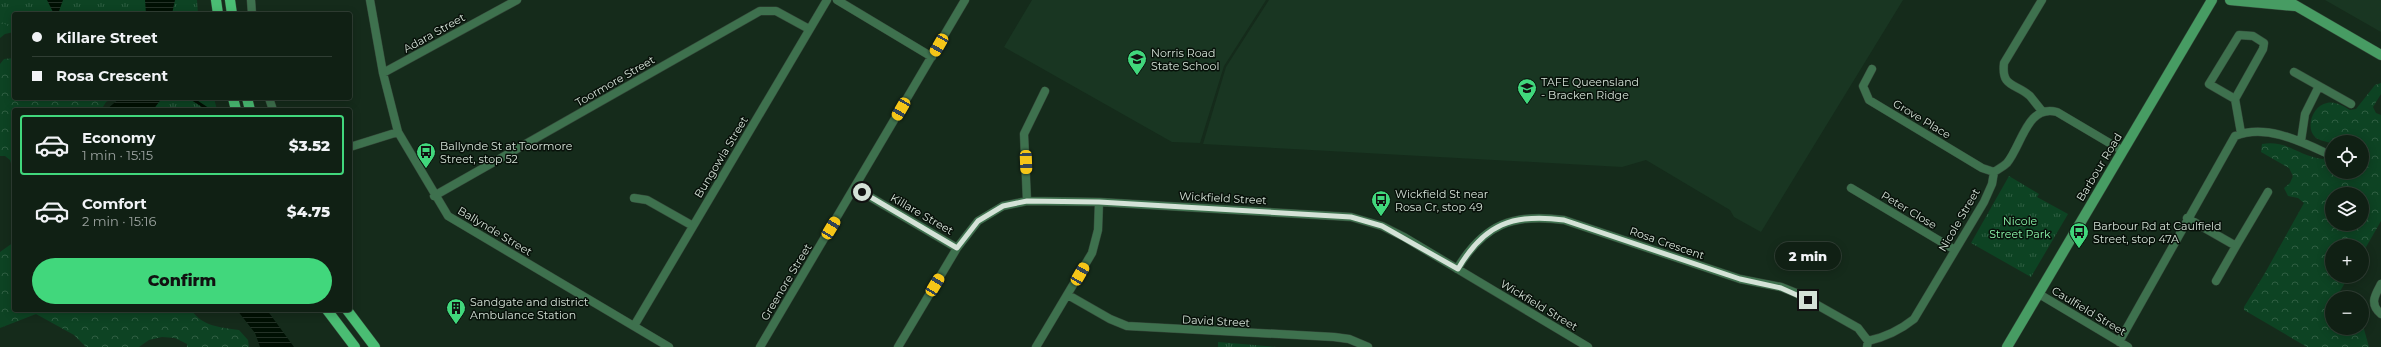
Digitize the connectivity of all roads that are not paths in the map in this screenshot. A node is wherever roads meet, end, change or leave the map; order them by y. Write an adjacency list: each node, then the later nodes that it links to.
1 (216, 0): 14 (main road)
2 (230, 0): 15 (main road)
3 (251, 0): 16 (street)
4 (370, 0): 22 (street, Ballynde Street)
5 (517, 0): 22 (street, Adara Street)
6 (827, 0): 17 (street, Bungowla Street)
7 (837, 0): 19 (street)
8 (965, 0): 19 (street, Greenore Street)
9 (2042, 0): 27 (street)
10 (2212, 0): 32 (street, Barbour Road)
11 (2230, 0): 13 (street)
12 (2286, 0): 13 (street)
13 (2297, 6): 18 (street)
14 (218, 12)
15 (232, 12)
16 (252, 12)
17 (809, 29): 38 (street, Toormore Street); 43 (street, Bungowla Street)
18 (2381, 55)
19 (932, 56): 35 (street, Greenore Street)
20 (1872, 70): 34 (street, Grove Place)
21 (2294, 72): 23 (street)
22 (383, 73): 28 (street, Ballynde Street)
23 (2319, 86): 26 (street); 30 (street)
24 (1045, 91): 40 (street)
25 (2235, 98): 25 (street); 29 (street)
26 (2351, 104)
27 (2042, 111): 32 (street); 34 (street)
28 (398, 132): 31 (street); 38 (street, Ballynde Street)
29 (2241, 133): 30 (street); 42 (street)
30 (2301, 141): 33 (street)
31 (352, 146)
32 (2123, 151): 50 (street, Barbour Road)
33 (2325, 153)
34 (1994, 172): 46 (street, Nicole Street)
35 (855, 188): 45 (street, Killare Street); 61 (street, Greenore Street)
36 (1852, 188): 46 (street, Peter Close)
37 (2268, 192): 44 (street)
38 (434, 196): 55 (street, Ballynde Street)
39 (634, 198): 43 (street)
40 (1027, 201): 41 (street, Wickfield Street); 45 (street, Wickfield Street)
41 (1099, 202): 47 (street, Wickfield Street); 51 (street)
42 (2187, 218): 44 (street); 56 (street)
43 (693, 226): 55 (street, Bungowla Street)
44 (2236, 246): 48 (street)
45 (957, 248): 62 (street, Wickfield Street)
46 (1955, 250): 57 (street, Nicole Street)
47 (1458, 269): 57 (street, Rosa Crescent); 65 (street, Wickfield Street)
48 (2216, 281)
49 (2381, 284): 54 (street)
50 (2039, 294): 56 (street, Caulfield Street); 66 (street, Barbour Road)
51 (1068, 295): 63 (street); 64 (street, David Street)
52 (329, 312): 58 (main road)
53 (349, 312): 59 (main road)
54 (2381, 314)
55 (634, 326): 60 (street, Ballynde Street)
56 (2119, 342): 67 (street, Caulfield Street)
57 (1868, 344)
58 (355, 347)
59 (375, 347)
60 (669, 347)
61 (760, 347)
62 (898, 347)
63 (1036, 347)
64 (1368, 347)
65 (1588, 347)
66 (2007, 347)
67 (2128, 347)

